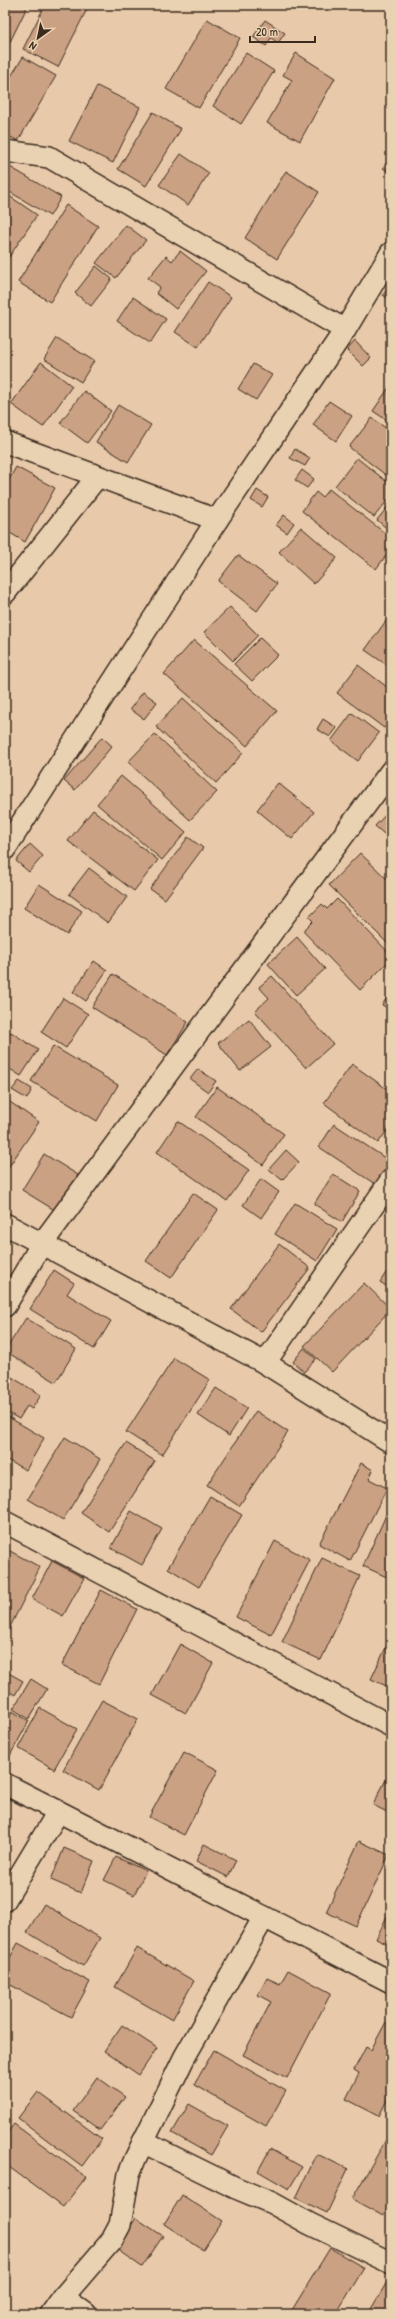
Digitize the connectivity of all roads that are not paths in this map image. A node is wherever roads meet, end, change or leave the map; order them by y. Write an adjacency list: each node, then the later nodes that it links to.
1 (5, 151): 3 (street)
2 (391, 253): 3 (street)
3 (345, 330): 6 (street)
4 (5, 442): 5 (street)
5 (97, 477): 6 (street); 7 (street)
6 (217, 520): 9 (street)
7 (5, 594)
8 (391, 772): 12 (street)
9 (5, 849)
10 (391, 1180): 14 (street)
11 (5, 1224): 12 (street)
12 (41, 1245): 13 (street); 14 (street)
13 (5, 1306)
14 (265, 1363): 15 (street)
15 (391, 1442)
16 (5, 1522): 17 (street)
17 (391, 1726)
18 (5, 1784): 19 (street)
19 (58, 1812): 20 (street); 21 (street)
20 (5, 1900)
21 (264, 1917): 22 (street); 23 (street)
22 (391, 1982)
23 (143, 2142): 24 (street); 25 (street)
24 (391, 2263)
25 (63, 2297): 26 (street); 27 (street)
26 (51, 2314)
27 (86, 2314)

